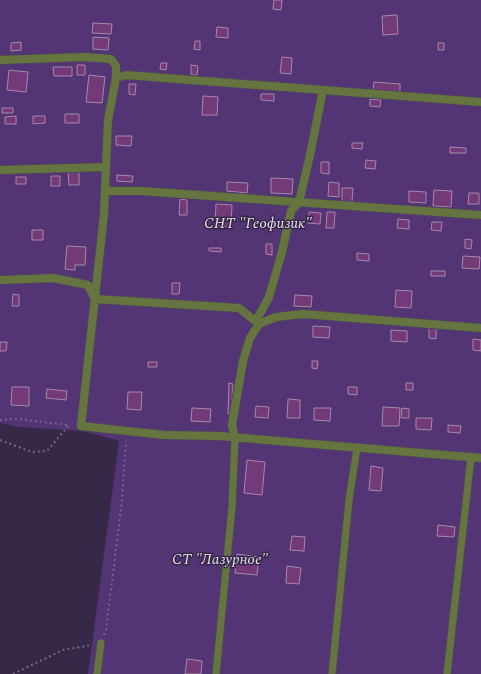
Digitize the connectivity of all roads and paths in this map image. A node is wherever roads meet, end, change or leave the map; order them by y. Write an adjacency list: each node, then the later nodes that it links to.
1 (0, 60): 2 (street)
2 (116, 78): 3 (street); 5 (street)
3 (323, 90): 4 (street); 8 (street)
4 (481, 102)
5 (106, 166): 6 (street); 7 (street)
6 (0, 170)
7 (105, 191): 8 (street); 11 (street)
8 (299, 202): 9 (street); 12 (street)
9 (481, 215)
10 (0, 280): 11 (street)
11 (95, 299): 12 (street); 16 (street)
12 (257, 323): 13 (street); 18 (street)
13 (481, 328)
14 (0, 420): 15 (path)
15 (69, 425): 16 (path); 19 (path)
16 (81, 426): 17 (street)
17 (127, 431): 18 (street); 23 (path)
18 (235, 438): 20 (street); 26 (lane)
19 (0, 440)
20 (357, 448): 21 (street); 27 (lane)
21 (471, 457): 22 (street); 28 (lane)
22 (481, 458)
23 (101, 643): 24 (path); 25 (lane)
24 (13, 674)
25 (97, 674)
26 (216, 674)
27 (332, 674)
28 (447, 674)

